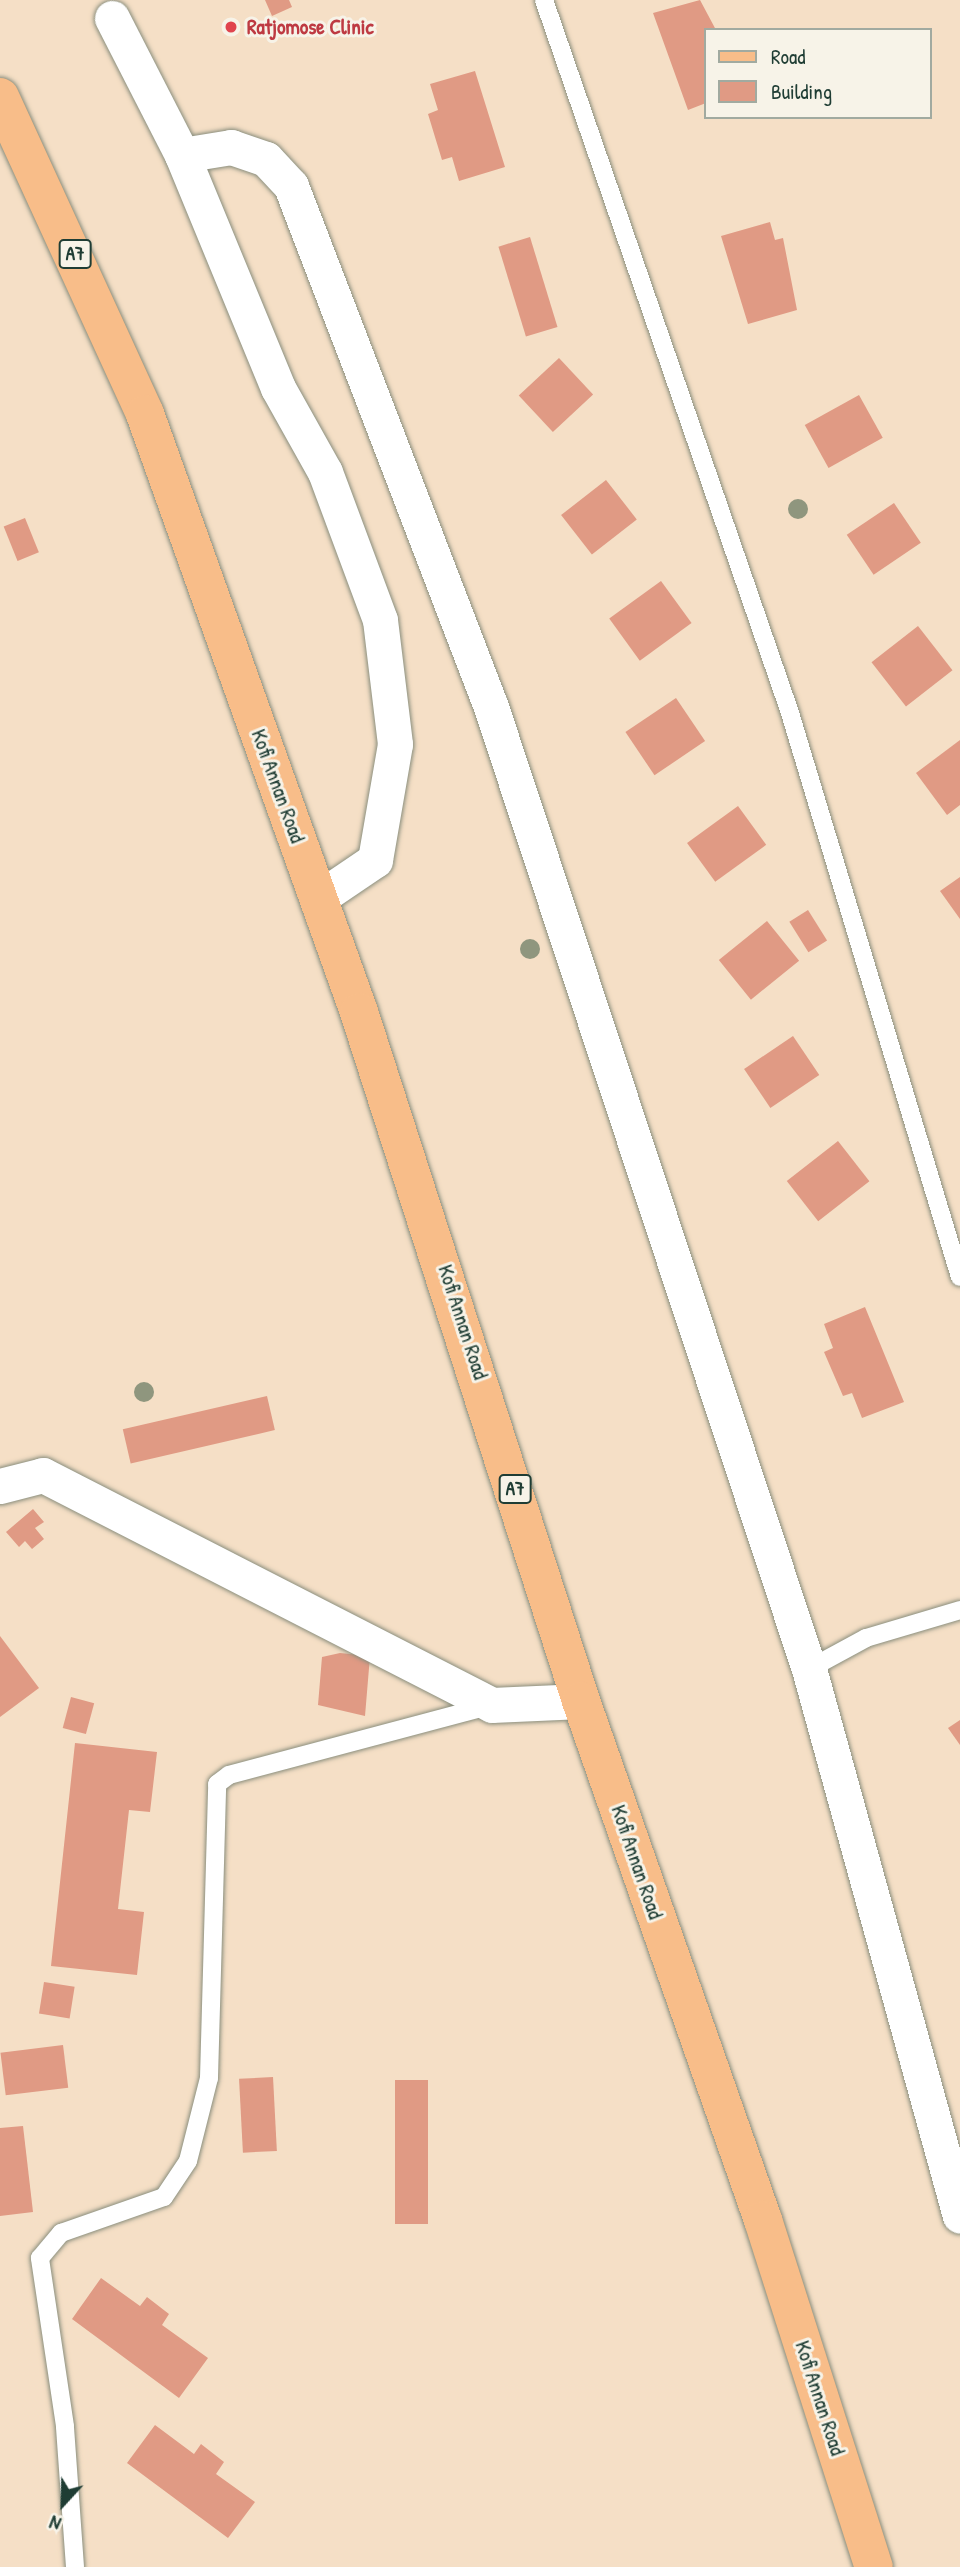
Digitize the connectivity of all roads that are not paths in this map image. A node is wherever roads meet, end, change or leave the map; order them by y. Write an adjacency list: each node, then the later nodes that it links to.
1 (544, 0): 6 (lane)
2 (112, 18): 4 (street)
3 (0, 97): 5 (main road, Kofi Annan Road / A7)
4 (182, 155): 5 (street); 9 (street)
5 (319, 898): 10 (main road, Kofi Annan Road / A7)
6 (960, 1277)
7 (0, 1486): 11 (street)
8 (960, 1610): 9 (lane)
9 (809, 1669): 12 (street)
10 (581, 1701): 11 (street); 14 (main road, Kofi Annan Road / A7)
11 (492, 1705): 13 (lane)
12 (960, 2216)
13 (75, 2567)
14 (874, 2567)

